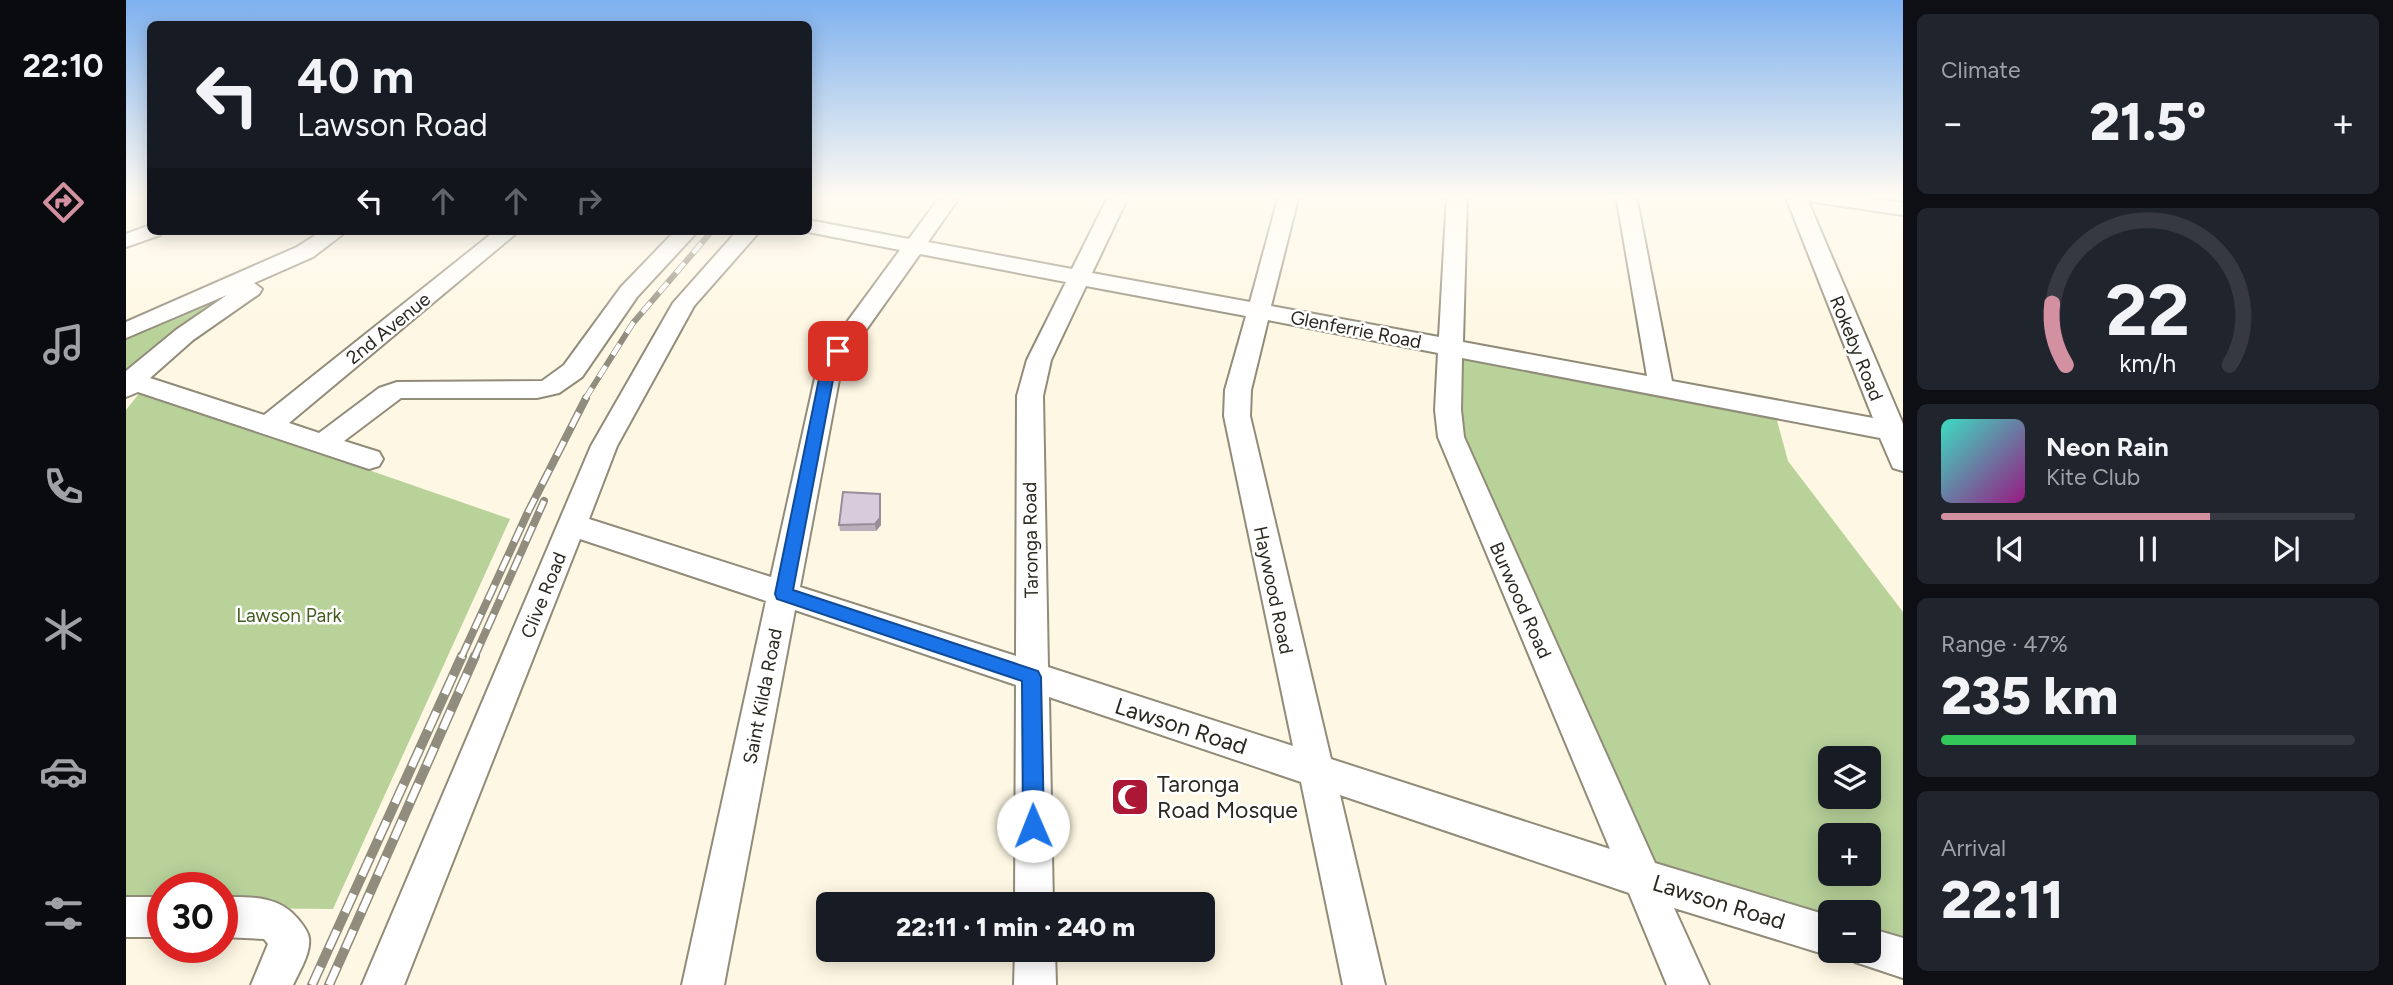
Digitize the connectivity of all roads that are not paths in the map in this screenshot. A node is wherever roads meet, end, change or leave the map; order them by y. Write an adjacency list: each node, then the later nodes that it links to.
1 (321, 241): 14 (street)
2 (496, 241): 20 (street, 2nd Avenue)
3 (677, 241): 22 (street)
4 (740, 241): 25 (street, Clive Road)
5 (888, 241): 12 (street, Glenferrie Road)
6 (919, 241): 12 (street, Saint Kilda Road)
7 (1097, 241): 13 (street, Taronga Road)
8 (1276, 241): 15 (street, Haywood Road)
9 (1455, 241): 17 (street, Burwood Road)
10 (1634, 241): 19 (street)
11 (1815, 241): 21 (street, Rokeby Road)
12 (915, 246): 13 (street, Glenferrie Road); 26 (street, Saint Kilda Road)
13 (1079, 277): 15 (street, Glenferrie Road); 27 (street, Taronga Road)
14 (245, 285): 16 (street); 18 (street)
15 (1257, 311): 17 (street, Glenferrie Road); 28 (street, Haywood Road)
16 (126, 331)
17 (1451, 347): 19 (street, Glenferrie Road); 29 (street, Burwood Road)
18 (128, 383): 20 (street)
19 (1661, 387): 21 (street, Glenferrie Road)
20 (268, 425): 22 (street)
21 (1896, 431): 24 (street, Rokeby Road)
22 (322, 444): 23 (street)
23 (369, 459)
24 (1903, 461)
25 (571, 527): 26 (street, Lawson Road); 39 (street, Clive Road)
26 (783, 594): 27 (street, Lawson Road); 40 (street, Saint Kilda Road)
27 (1031, 677): 28 (street, Lawson Road); 30 (street, Taronga Road)
28 (1314, 770): 29 (street, Lawson Road); 42 (street, Haywood Road)
29 (1641, 878): 34 (street, Lawson Road); 43 (street, Burwood Road)
30 (1034, 892)
31 (126, 917): 32 (street)
32 (147, 917)
33 (238, 918): 38 (street)
34 (1818, 932)
35 (1881, 952): 36 (street)
36 (1903, 958)
37 (1035, 962): 41 (street)
38 (272, 985)
39 (383, 985)
40 (703, 985)
41 (1035, 985)
42 (1364, 985)
43 (1688, 985)

